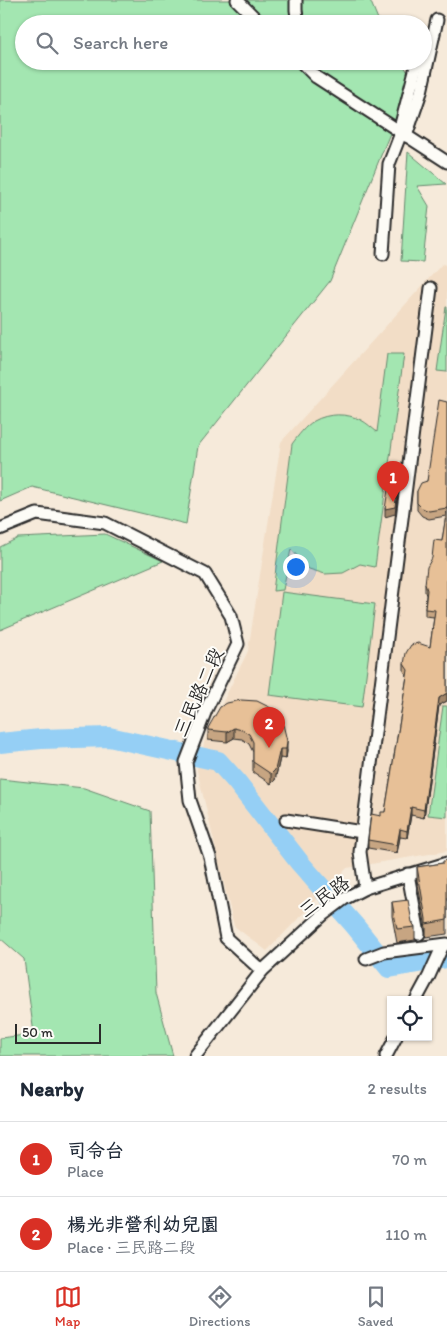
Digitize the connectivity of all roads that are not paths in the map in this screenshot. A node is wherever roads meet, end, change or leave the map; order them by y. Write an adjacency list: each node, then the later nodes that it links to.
1 (237, 0): 3 (street)
2 (296, 0): 4 (street)
3 (253, 15)
4 (297, 15)
5 (437, 20): 6 (street)
6 (432, 41)
7 (309, 70): 10 (street)
8 (416, 70): 10 (street)
9 (425, 70): 10 (street)
10 (402, 134): 11 (street); 12 (street)
11 (447, 162)
12 (383, 254)
13 (432, 288): 16 (street)
14 (0, 529): 23 (street, 三民路二段)
15 (286, 820): 16 (street)
16 (362, 832): 19 (street)
17 (447, 863): 18 (street, 三民路)
18 (408, 874): 19 (street, 三民路); 20 (street)
19 (365, 888): 23 (street, 三民路)
20 (419, 934)
21 (445, 945): 22 (street); 24 (street)
22 (366, 959)
23 (262, 971): 26 (street, 三民路)
24 (418, 996)
25 (394, 1041): 27 (street)
26 (195, 1056)
27 (386, 1056)

